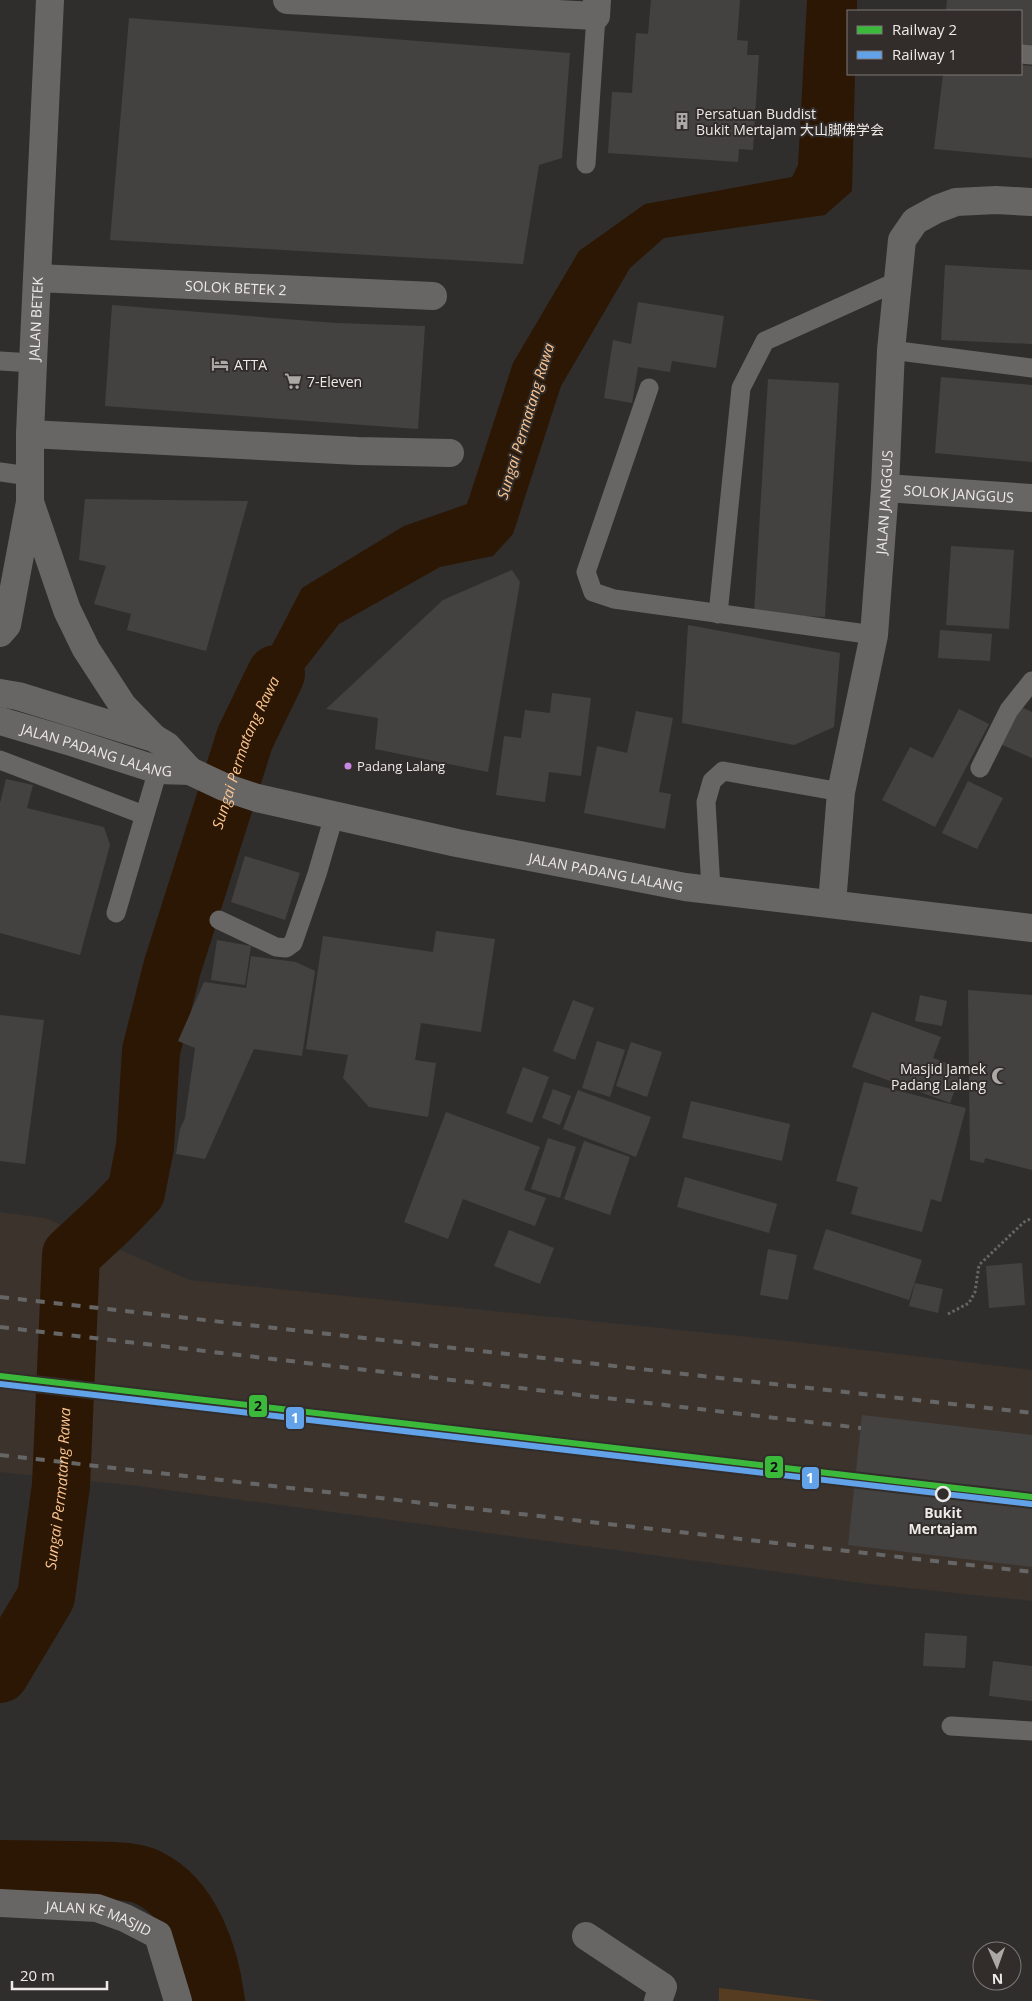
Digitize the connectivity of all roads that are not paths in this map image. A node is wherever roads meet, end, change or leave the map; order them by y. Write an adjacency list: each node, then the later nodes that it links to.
1 (50, 0): 6 (street, JALAN BETEK)
2 (288, 0): 3 (street)
3 (597, 8): 4 (lane)
4 (586, 164)
5 (1032, 202): 7 (street, JALAN JANGGUS)
6 (37, 278): 8 (street, SOLOK BETEK 2); 11 (street, JALAN BETEK)
7 (898, 281): 9 (street, JALAN JANGGUS); 20 (lane)
8 (433, 296)
9 (891, 350): 12 (lane); 17 (street, JALAN JANGGUS)
10 (0, 361): 11 (lane)
11 (33, 363): 14 (street, JALAN BETEK)
12 (1032, 368)
13 (649, 388): 20 (lane)
14 (30, 434): 15 (street); 18 (street, JALAN BETEK)
15 (450, 453)
16 (0, 472): 18 (lane)
17 (885, 488): 19 (street, SOLOK JANGGUS); 22 (street, JALAN JANGGUS)
18 (30, 489): 21 (street, JALAN BETEK); 26 (street)
19 (1032, 498)
20 (718, 614): 22 (lane)
21 (0, 633)
22 (874, 635): 31 (street, JALAN JANGGUS)
23 (1032, 681): 28 (lane)
24 (0, 693): 26 (street)
25 (2, 727): 29 (street, JALAN PADANG LALANG)
26 (154, 738): 30 (street, JALAN PADANG LALANG)
27 (0, 760): 32 (lane)
28 (980, 768)
29 (158, 770): 30 (street, JALAN PADANG LALANG); 32 (lane)
30 (195, 774): 33 (street, JALAN PADANG LALANG)
31 (841, 792): 34 (lane); 35 (street, JALAN JANGGUS)
32 (144, 815): 36 (lane)
33 (334, 816): 34 (street, JALAN PADANG LALANG); 37 (lane)
34 (711, 889): 35 (street, JALAN PADANG LALANG)
35 (832, 904): 38 (street, JALAN PADANG LALANG)
36 (116, 913)
37 (218, 920)
38 (1032, 928)
39 (951, 1726): 40 (lane)
40 (1032, 1731)
41 (0, 1903): 43 (street, JALAN KE MASJID)
42 (586, 1936): 44 (street)
43 (178, 2001)
44 (658, 2001)

